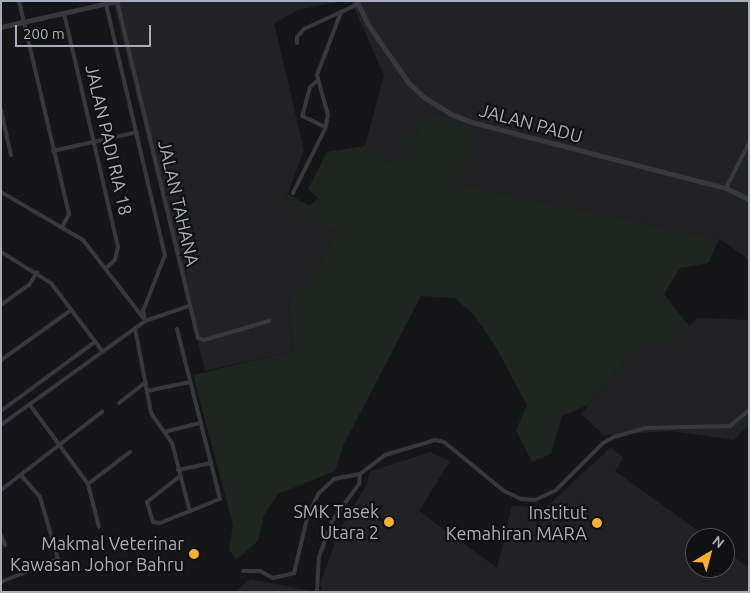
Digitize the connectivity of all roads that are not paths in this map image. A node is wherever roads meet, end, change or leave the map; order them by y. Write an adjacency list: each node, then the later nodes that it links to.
1 (20, 1): 7 (street)
2 (117, 1): 4 (street); 27 (street, JALAN TAHANA)
3 (358, 3): 5 (street); 18 (street, JALAN PADU)
4 (106, 4): 6 (street); 13 (street)
5 (342, 12): 9 (street); 10 (street)
6 (64, 13): 7 (street); 14 (street, JALAN PADI RIA 18)
7 (24, 22): 8 (street); 16 (street)
8 (1, 27)
9 (297, 44)
10 (317, 81): 12 (street); 12 (street)
11 (1, 110): 17 (street)
12 (326, 127): 20 (street)
13 (137, 132): 14 (street); 29 (street)
14 (95, 142): 16 (street); 24 (street, JALAN PADI RIA 18)
15 (749, 143): 18 (street)
16 (53, 152): 22 (street)
17 (11, 155)
18 (726, 188): 21 (street, JALAN PADU)
19 (1, 192): 22 (street)
20 (293, 193)
21 (749, 199)
22 (62, 227): 24 (street)
23 (1, 252): 25 (street)
24 (105, 269): 29 (street)
25 (37, 272): 26 (street); 28 (street)
26 (1, 305)
27 (189, 306): 29 (street); 30 (street, JALAN TAHANA)
28 (72, 310): 33 (street); 35 (street)
29 (145, 321): 31 (street)
30 (269, 321)
31 (135, 328): 34 (street); 36 (street)
32 (177, 329): 37 (street)
33 (95, 342): 34 (street); 38 (street)
34 (103, 352): 40 (street)
35 (1, 360)
36 (146, 382): 39 (street); 41 (street)
37 (190, 382): 39 (street); 46 (street)
38 (37, 384): 40 (street); 44 (street)
39 (147, 391): 48 (street)
40 (44, 395): 42 (street)
41 (119, 402)
42 (30, 405): 47 (street); 49 (street)
43 (749, 410): 53 (street)
44 (1, 411)
45 (102, 412): 49 (street)
46 (201, 422): 48 (street); 51 (street)
47 (1, 425)
48 (164, 432): 52 (street)
49 (59, 443): 54 (street); 56 (street)
50 (130, 452): 56 (street)
51 (211, 462): 52 (street); 58 (street)
52 (178, 470): 55 (street)
53 (360, 474): 62 (street); 64 (street)
54 (21, 475): 57 (street); 63 (street)
55 (180, 476): 58 (street); 58 (street)
56 (88, 484): 59 (street)
57 (1, 490)
58 (190, 512)
59 (98, 528)
60 (1, 535): 61 (street)
61 (5, 545)
62 (244, 571)
63 (1, 582)
64 (317, 592)

